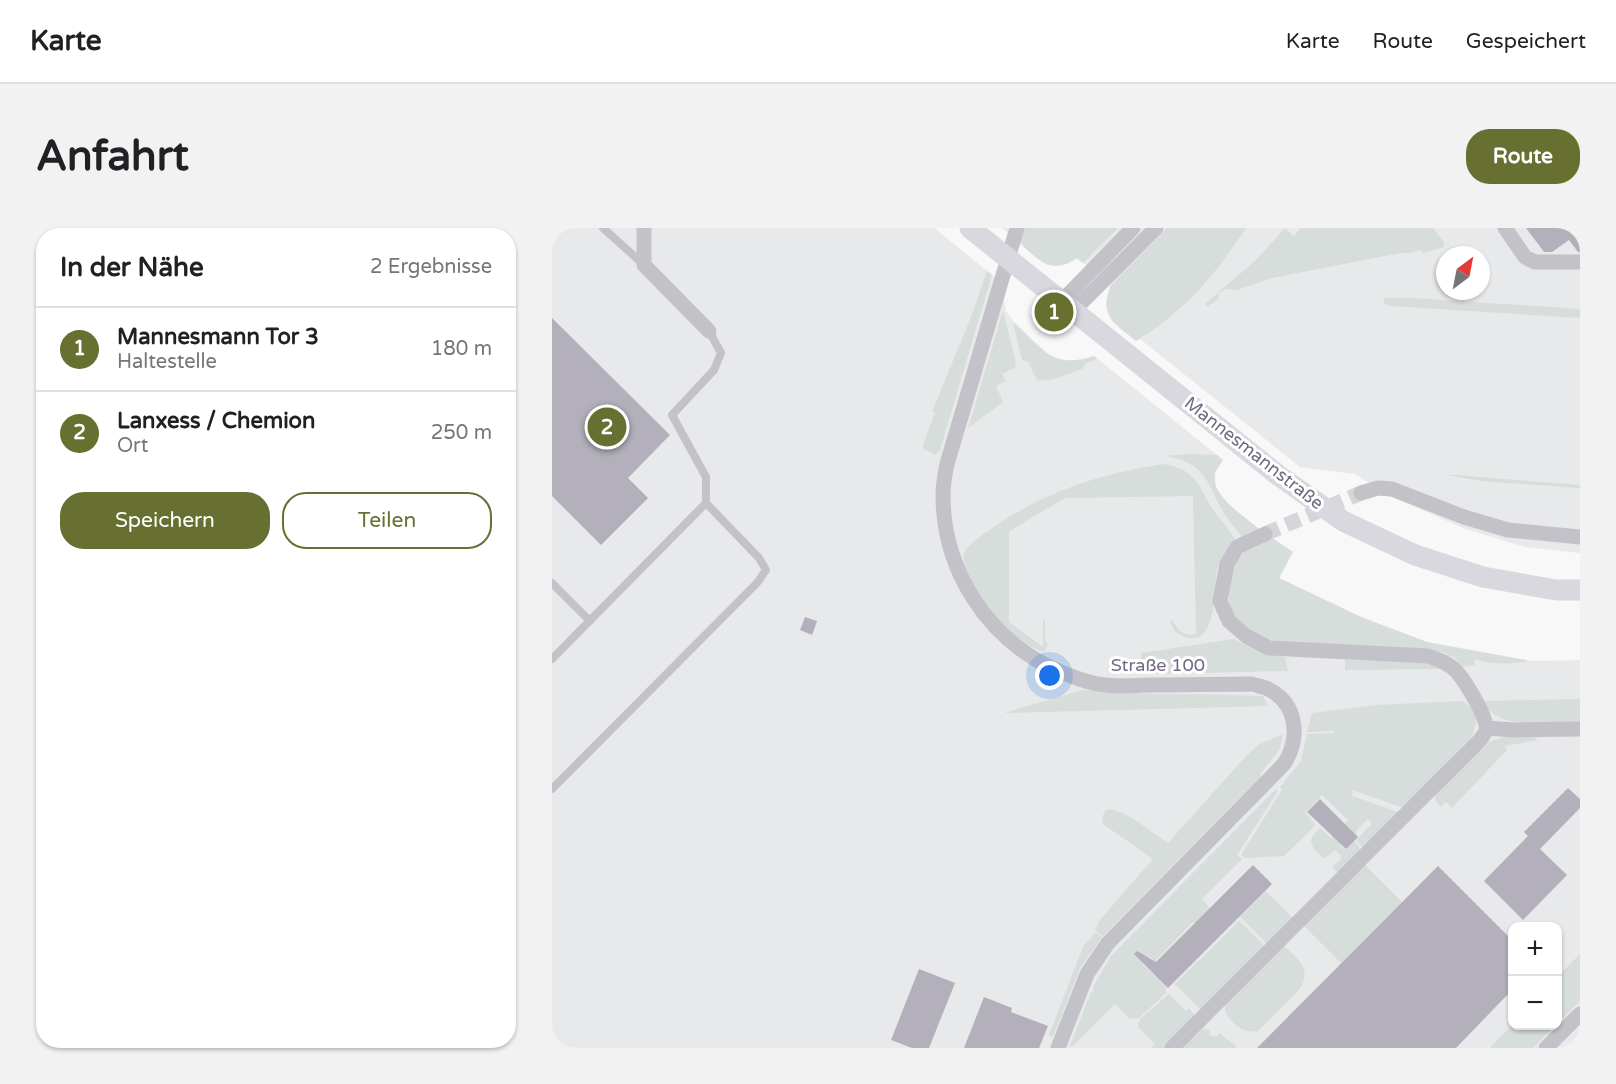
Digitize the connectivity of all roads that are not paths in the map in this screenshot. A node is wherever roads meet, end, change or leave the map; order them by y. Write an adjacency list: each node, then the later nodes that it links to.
1 (603, 228): 9 (lane)
2 (644, 228): 9 (street)
3 (970, 228): 10 (main road, Mannesmannstraße)
4 (1017, 228): 24 (street, Straße 100)
5 (1132, 228): 10 (street)
6 (1156, 228): 10 (street)
7 (1505, 228): 8 (street)
8 (1580, 262)
9 (644, 265): 11 (street)
10 (1068, 306): 17 (main road, Mannesmannstraße)
11 (709, 331): 13 (lane)
12 (1361, 493): 15 (street)
13 (706, 503): 18 (lane); 22 (lane)
14 (1265, 534): 20 (street)
15 (1580, 537)
16 (552, 583): 18 (lane)
17 (1580, 590)
18 (590, 621): 19 (lane)
19 (552, 659)
20 (1486, 728): 21 (street); 25 (street)
21 (1580, 729)
22 (552, 789)
23 (1580, 1014): 26 (street)
24 (1058, 1048)
25 (1172, 1048)
26 (1546, 1048)

